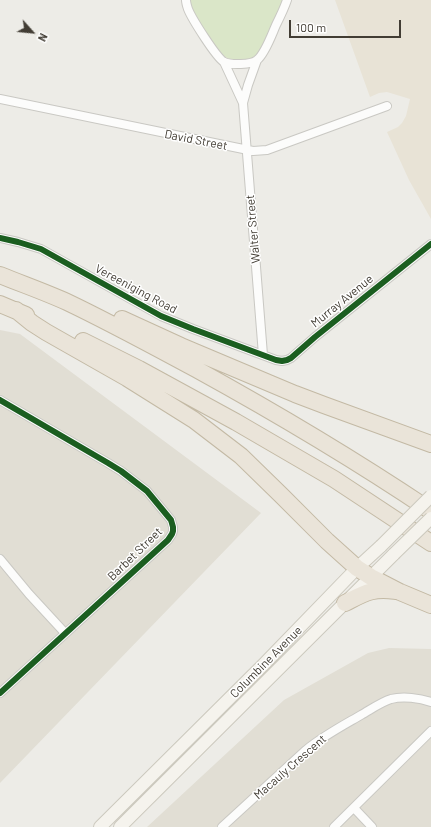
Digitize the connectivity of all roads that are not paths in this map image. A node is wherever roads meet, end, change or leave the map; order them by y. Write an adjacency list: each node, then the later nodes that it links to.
1 (181, 0): 3 (street, Walter Street)
2 (287, 0): 4 (street, Walter Street)
3 (186, 4): 5 (street, Walter Street)
4 (257, 60): 5 (street); 7 (street, Walter Street)
5 (224, 62): 7 (street, Walter Street)
6 (0, 99): 9 (street, David Street)
7 (243, 103): 9 (street, Walter Street)
8 (387, 106): 9 (street, David Street)
9 (246, 150): 16 (street, Walter Street)
10 (0, 238): 16 (street, Vereeniging Road)
11 (431, 244): 16 (street, Murray Avenue)
12 (0, 275): 13 (highway)
13 (67, 302): 18 (highway); 20 (highway)
14 (0, 304): 15 (highway)
15 (16, 310): 22 (highway); 24 (highway)
16 (263, 355)
17 (0, 400): 29 (street, Barbet Street)
18 (431, 444)
19 (431, 496): 24 (main road, Columbine Avenue, bridge)
20 (431, 511)
21 (431, 518): 25 (main road, Columbine Avenue, bridge)
22 (431, 543)
23 (0, 559): 29 (street)
24 (357, 568): 25 (highway); 34 (main road, Columbine Avenue)
25 (371, 577): 26 (highway); 27 (main road, Columbine Avenue)
26 (400, 592): 27 (highway); 28 (highway)
27 (345, 603): 35 (main road, Columbine Avenue)
28 (431, 605)
29 (65, 633): 30 (street, Barbet Street)
30 (0, 693)
31 (431, 702): 36 (street, Macauly Crescent)
32 (431, 731): 33 (street)
33 (354, 808): 37 (street); 38 (street)
34 (100, 827)
35 (120, 827)
36 (222, 827)
37 (334, 827)
38 (372, 827)

